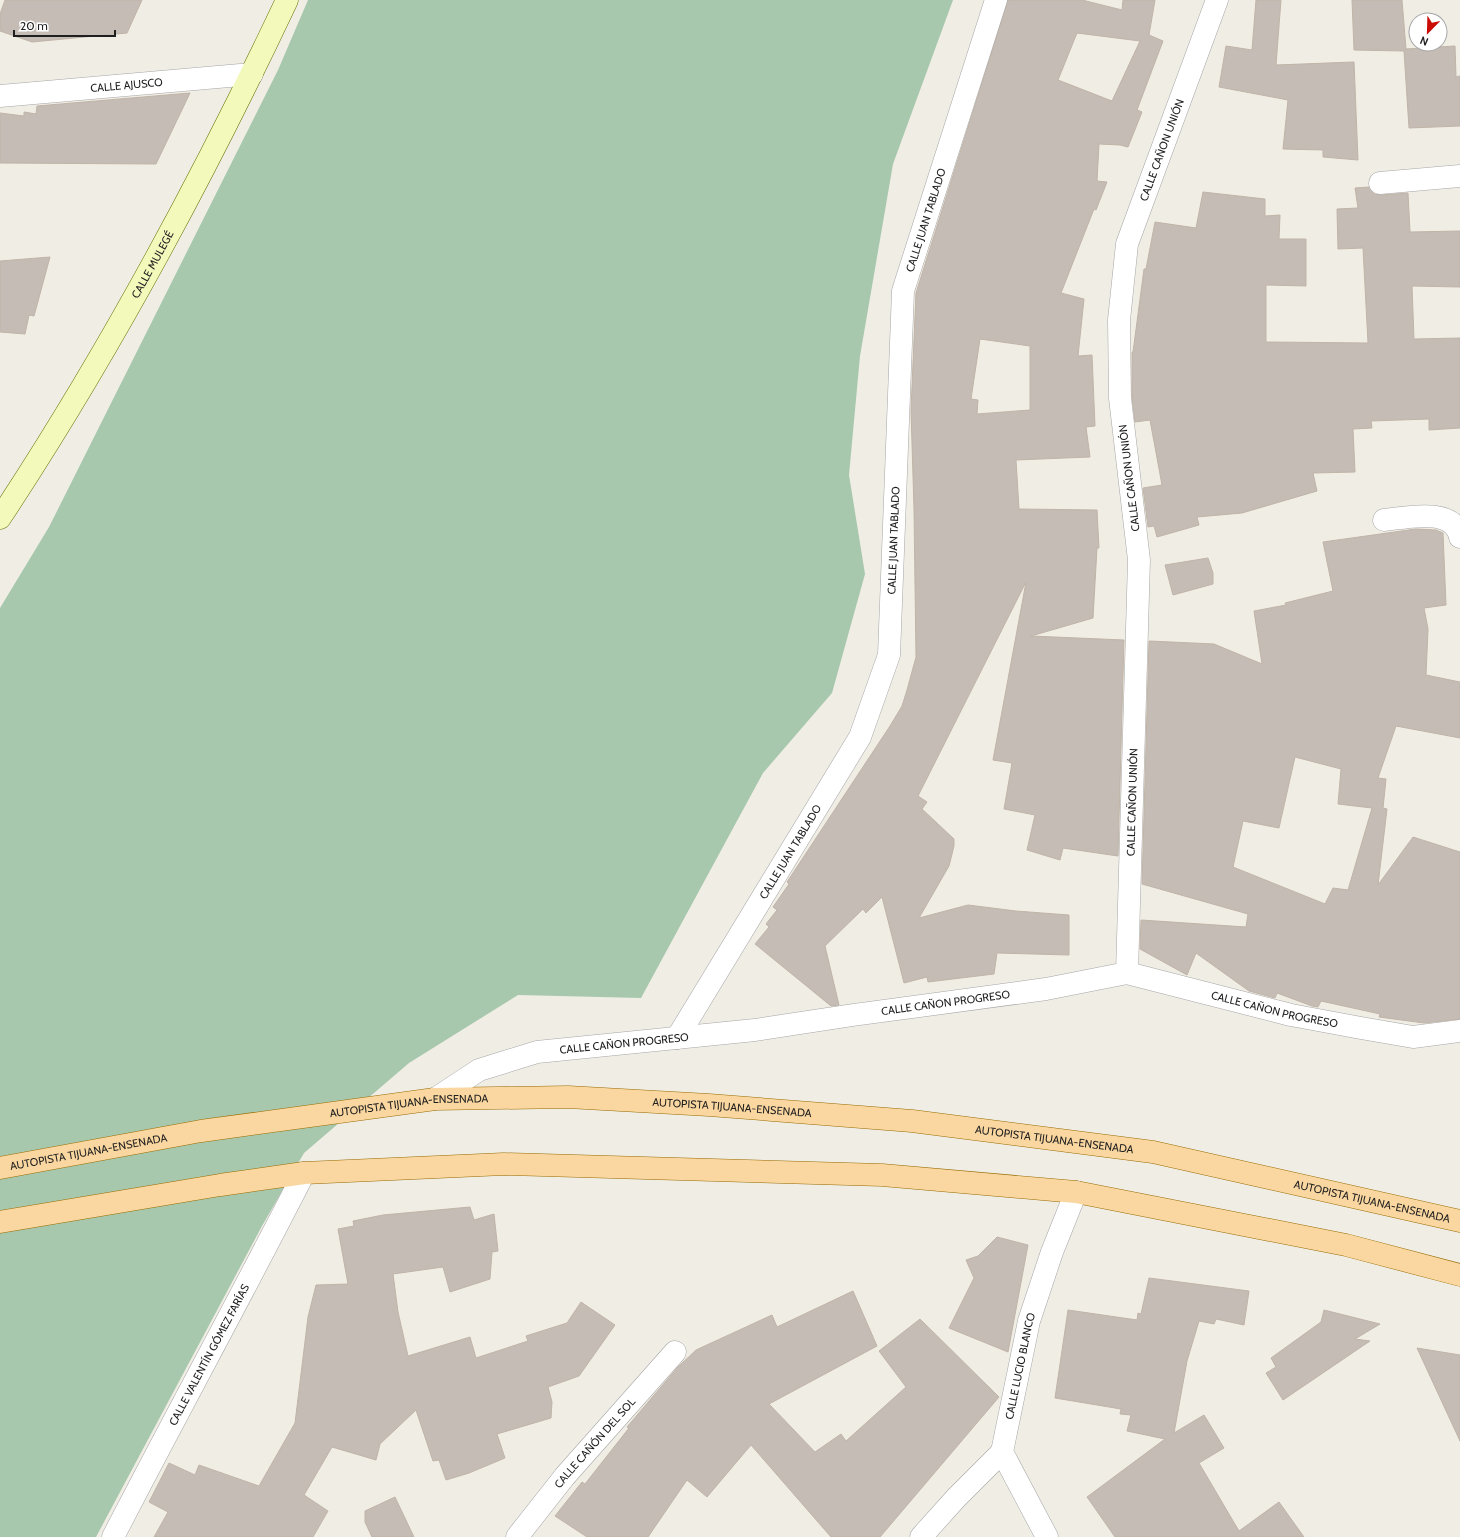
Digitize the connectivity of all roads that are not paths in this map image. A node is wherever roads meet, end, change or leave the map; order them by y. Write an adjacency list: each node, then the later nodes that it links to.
1 (287, 0): 4 (street, CALLE MULEGÉ)
2 (996, 0): 13 (street, CALLE JUAN TABLADO)
3 (1217, 0): 11 (street, CALLE CAÑON UNIÓN)
4 (252, 74): 5 (street, CALLE AJUSCO); 8 (street, CALLE MULEGÉ)
5 (0, 96)
6 (1460, 176): 7 (street)
7 (1380, 183)
8 (0, 518)
9 (1384, 520): 10 (street)
10 (1460, 537)
11 (1127, 973): 12 (street, CALLE CAÑON PROGRESO); 13 (street, CALLE CAÑON PROGRESO)
12 (1460, 1031)
13 (677, 1038): 14 (street, CALLE CAÑON PROGRESO)
14 (436, 1099): 15 (main road, AUTOPISTA TIJUANA-ENSENADA); 18 (main road, AUTOPISTA TIJUANA-ENSENADA)
15 (0, 1168)
16 (304, 1173): 17 (main road); 19 (main road); 23 (street, CALLE VALENTÍN GÓMEZ FARÍAS)
17 (1076, 1192): 20 (main road); 22 (street, CALLE LUCIO BLANCO)
18 (1460, 1221)
19 (0, 1222)
20 (1460, 1275)
21 (675, 1352): 24 (street, CALLE CAÑÓN DEL SOL)
22 (1002, 1452): 25 (street); 26 (street)
23 (113, 1537)
24 (517, 1537)
25 (921, 1537)
26 (1047, 1537)

